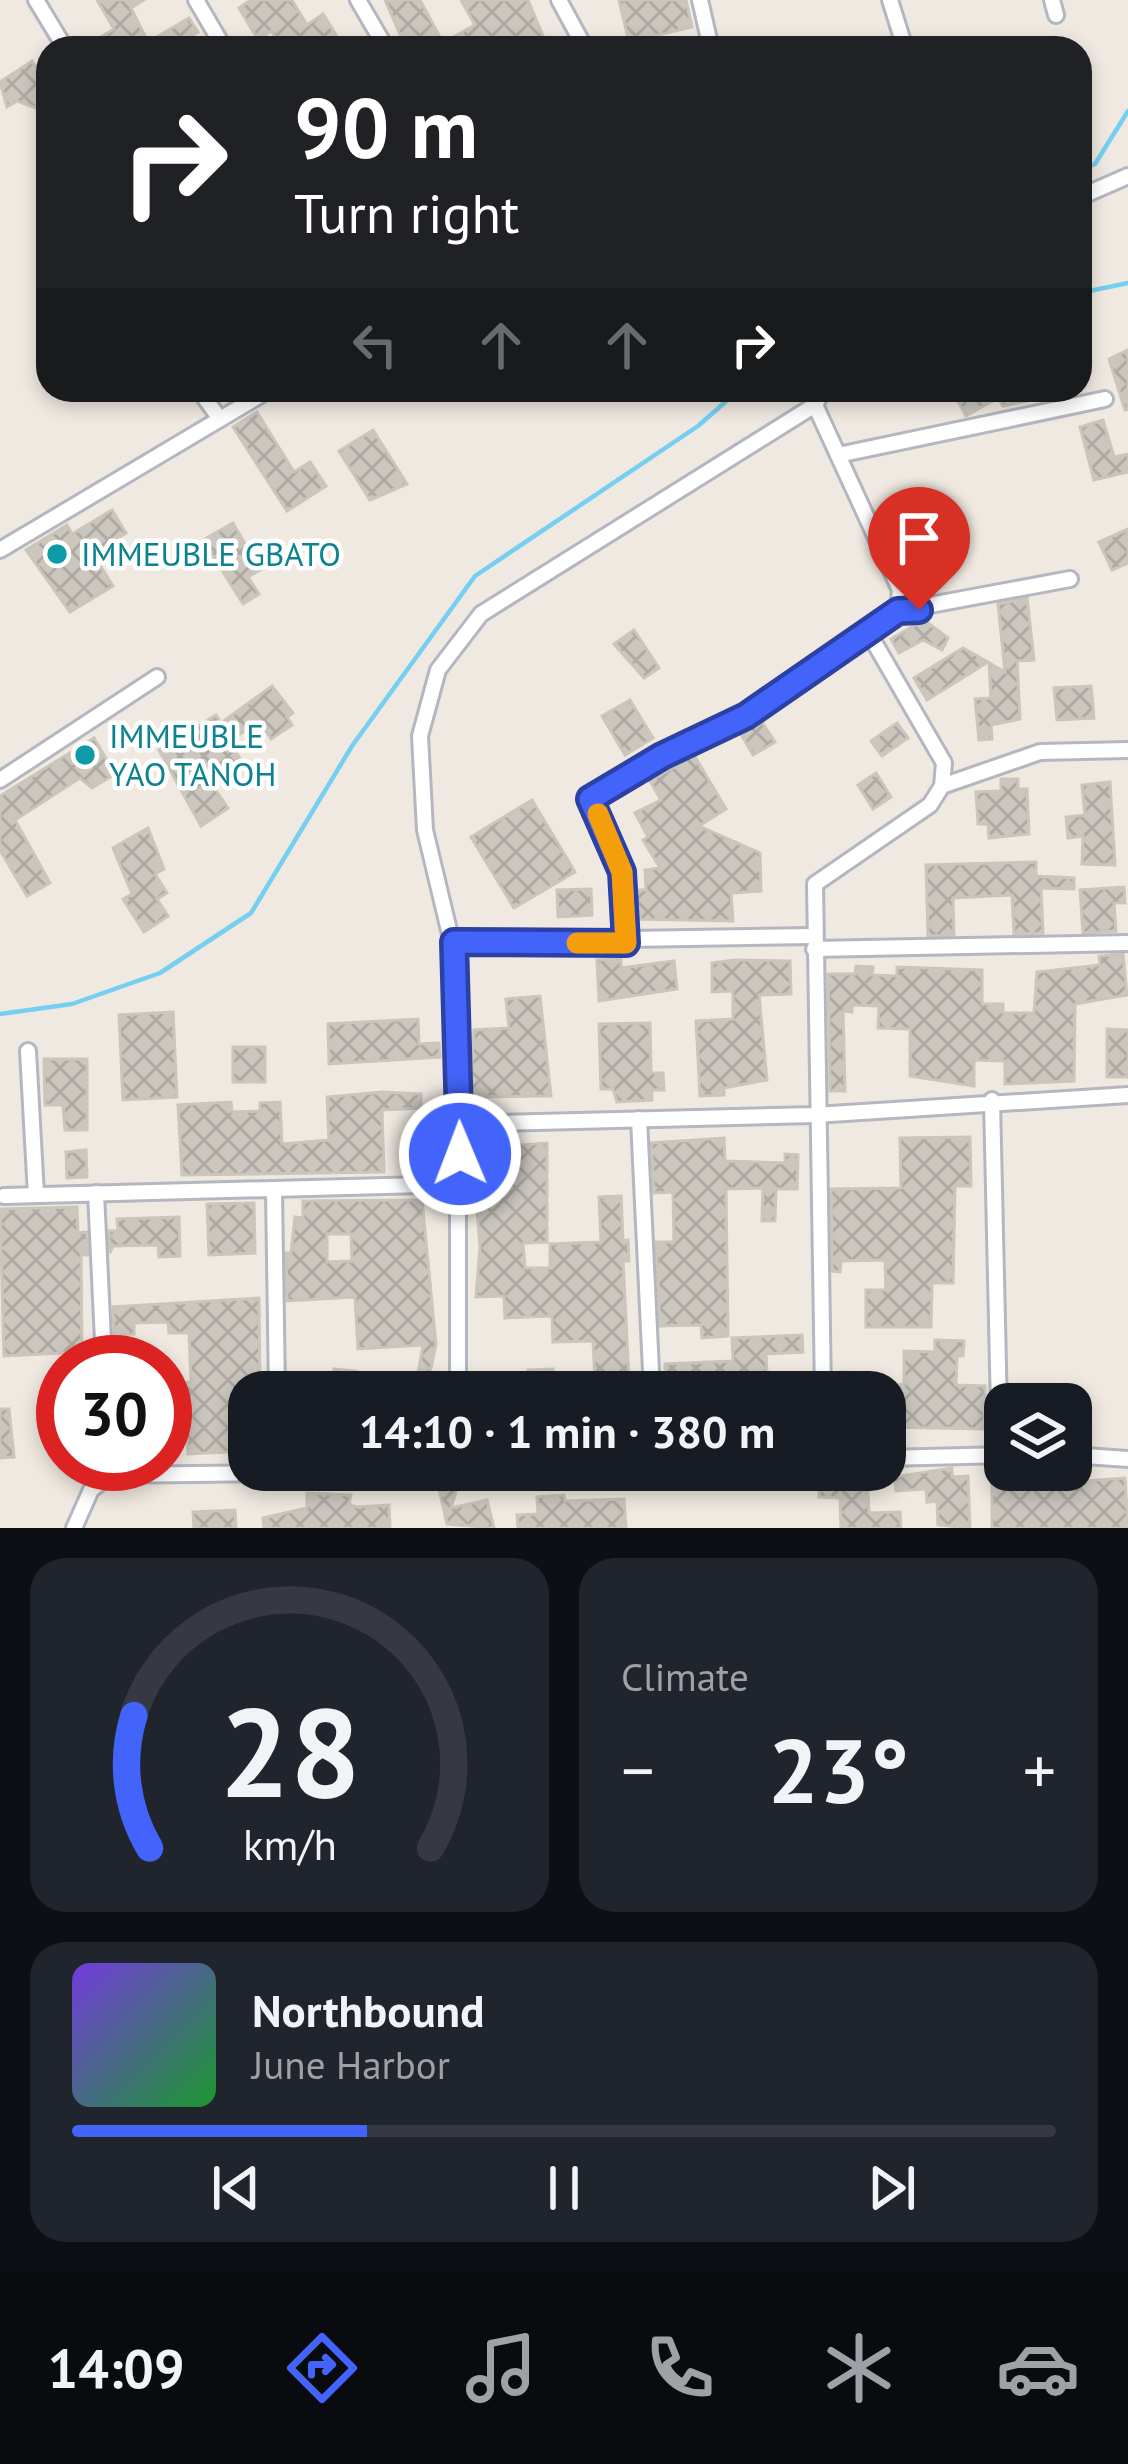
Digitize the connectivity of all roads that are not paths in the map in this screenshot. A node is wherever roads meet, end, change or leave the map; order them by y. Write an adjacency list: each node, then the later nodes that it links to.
1 (36, 0): 7 (street)
2 (196, 0): 8 (street)
3 (358, 0): 9 (street)
4 (559, 0): 10 (street)
5 (700, 0): 11 (street)
6 (890, 0): 12 (street)
7 (57, 36)
8 (217, 36)
9 (379, 36)
10 (578, 36)
11 (708, 36)
12 (901, 36)
13 (1128, 176): 14 (street)
14 (1092, 192)
15 (1105, 399): 20 (street)
16 (208, 402): 22 (street)
17 (248, 402): 22 (street)
18 (817, 402): 21 (street)
19 (1091, 402): 23 (street)
20 (1092, 402)
21 (815, 405): 23 (street); 32 (street)
22 (220, 419): 24 (street)
23 (838, 455): 26 (street)
24 (0, 550)
25 (1070, 579): 26 (street)
26 (898, 611): 27 (street)
27 (867, 630): 31 (street); 34 (street)
28 (157, 677): 30 (street)
29 (1128, 750): 31 (street)
30 (0, 780)
31 (942, 786): 33 (street)
32 (454, 942): 34 (street); 41 (street)
33 (814, 942): 34 (street); 35 (street); 39 (street)
34 (626, 943)
35 (1128, 943)
36 (28, 1051): 45 (street)
37 (1128, 1095): 38 (street)
38 (992, 1100): 39 (street); 52 (street)
39 (814, 1115): 40 (street); 51 (street)
40 (639, 1119): 41 (street); 50 (street)
41 (459, 1124): 42 (street)
42 (460, 1184): 43 (street); 49 (street)
43 (274, 1191): 44 (street); 48 (street)
44 (96, 1193): 45 (street); 47 (street)
45 (36, 1195): 46 (street)
46 (4, 1196)
47 (103, 1335)
48 (278, 1371)
49 (458, 1371)
50 (651, 1371)
51 (822, 1371)
52 (1000, 1383)
53 (984, 1455): 55 (street)
54 (1092, 1456): 56 (street)
55 (906, 1457)
56 (1128, 1459)
57 (192, 1470): 58 (street)
58 (228, 1470)
59 (91, 1491): 60 (street)
60 (74, 1528)

